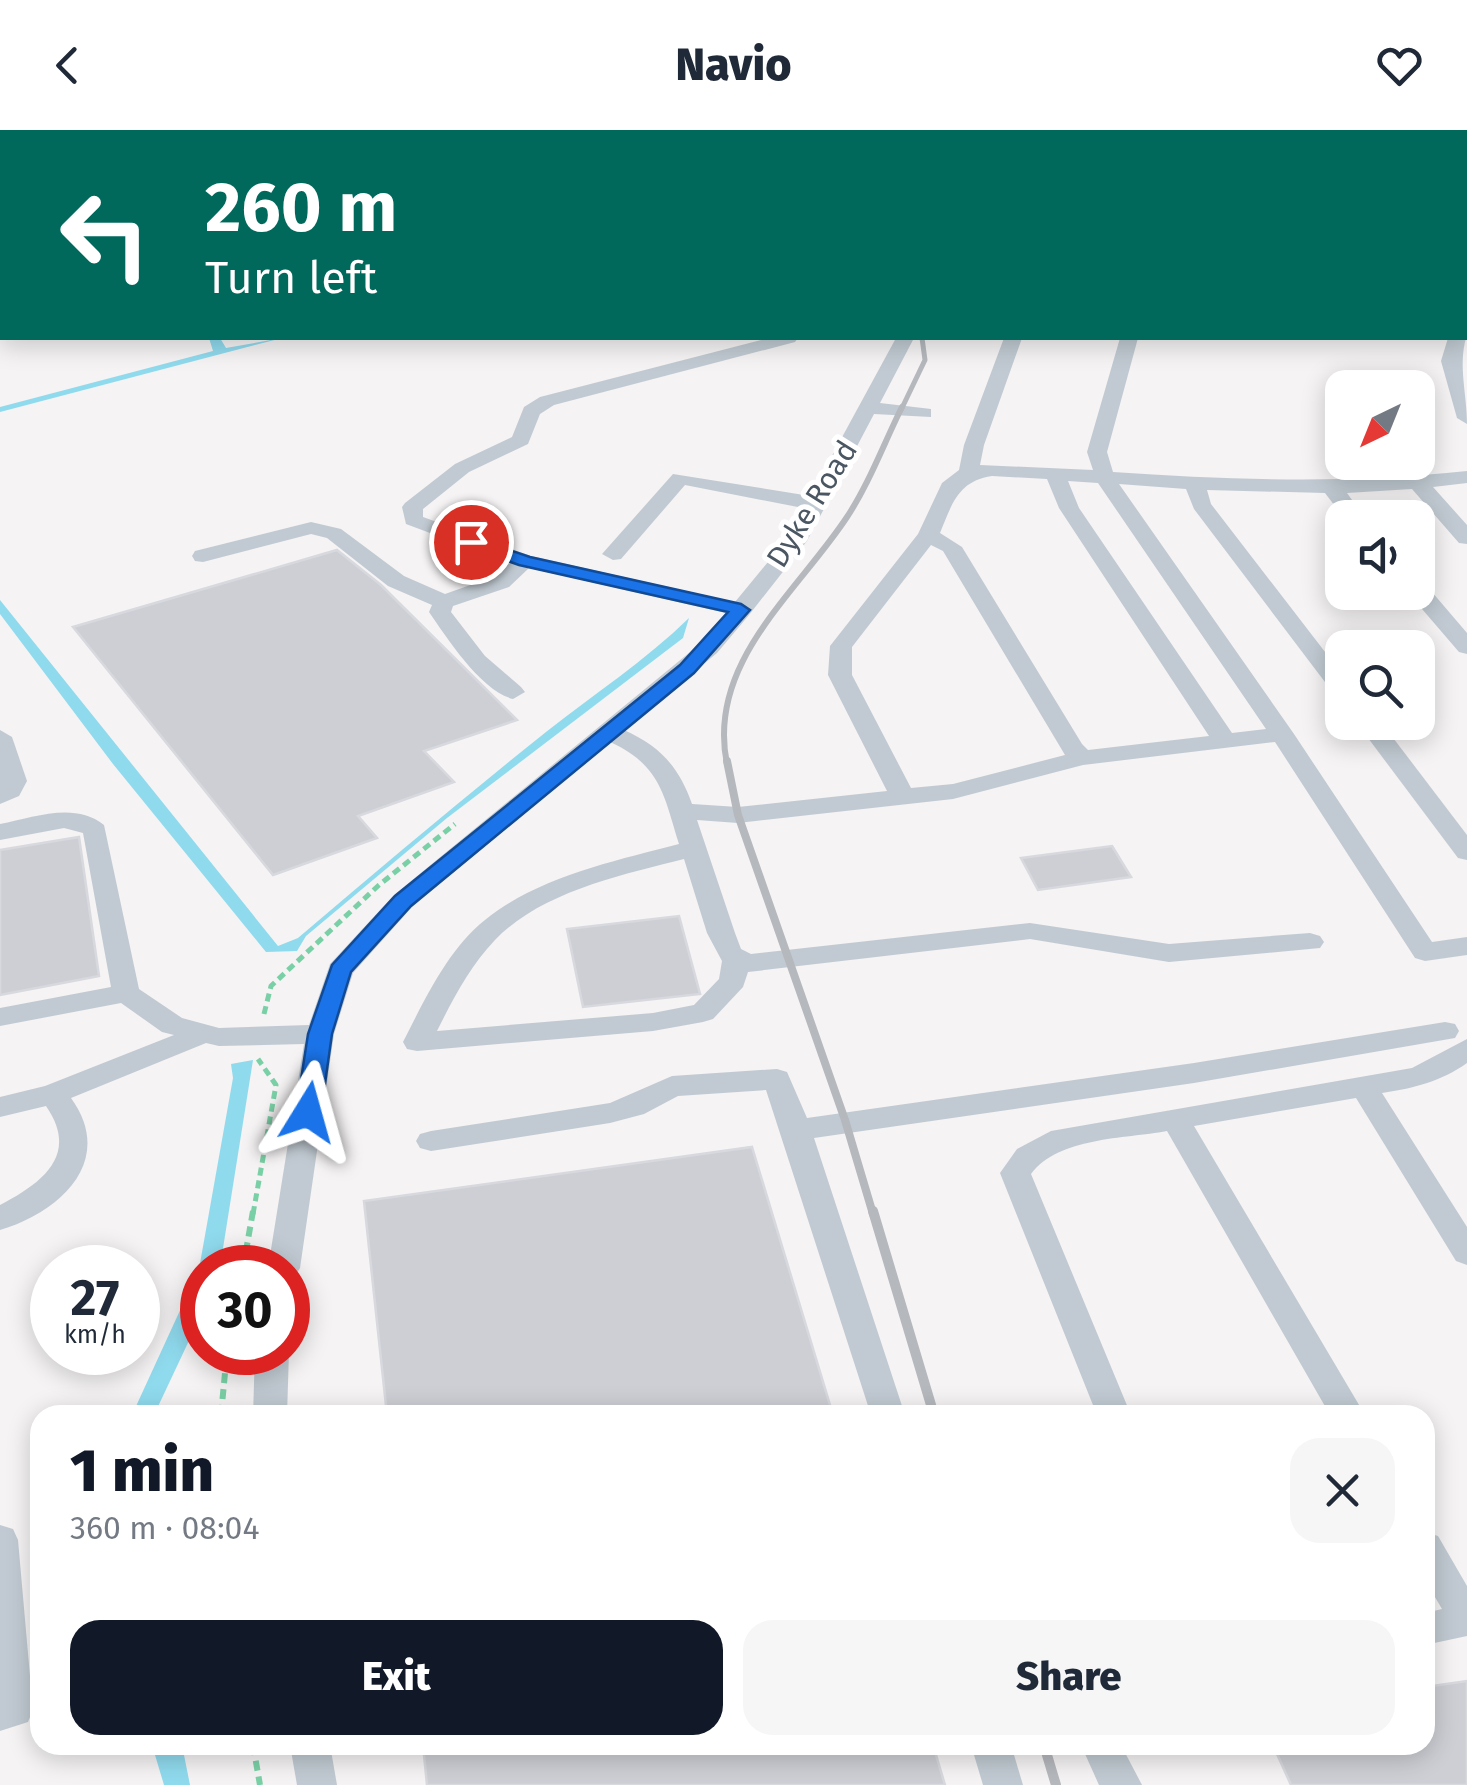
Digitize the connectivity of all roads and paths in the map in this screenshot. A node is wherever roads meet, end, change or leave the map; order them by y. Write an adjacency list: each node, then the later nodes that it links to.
1 (781, 340): 22 (street)
2 (904, 340): 6 (street, Dyke Road)
3 (1013, 340): 9 (street)
4 (1128, 340): 11 (street)
5 (1457, 340): 8 (street)
6 (869, 408): 7 (street); 17 (street, Dyke Road)
7 (924, 412)
8 (1467, 418)
9 (969, 473): 10 (street); 18 (street)
10 (1056, 474): 11 (street); 33 (street)
11 (1105, 477): 14 (street); 30 (street)
12 (1467, 477): 13 (street)
13 (1416, 481): 15 (street); 19 (street)
14 (1194, 482): 15 (street); 27 (street)
15 (1330, 484): 16 (street)
16 (1342, 500)
17 (817, 504): 20 (street); 24 (street, Dyke Road)
18 (928, 535): 34 (street); 36 (street)
19 (1467, 538)
20 (613, 554)
21 (203, 556): 23 (street)
22 (525, 561): 23 (street); 24 (street)
23 (444, 602): 28 (street)
24 (741, 610): 29 (street, Dyke Road)
25 (1435, 610): 26 (street)
26 (1467, 647)
27 (1325, 667)
28 (513, 692)
29 (607, 732): 37 (street); 47 (street, Dyke Road)
30 (1282, 734): 33 (street); 42 (street)
31 (0, 737): 35 (street)
32 (1382, 740): 40 (street)
33 (1223, 741): 34 (street)
34 (1082, 758): 36 (street)
35 (0, 796)
36 (902, 796): 37 (street)
37 (679, 812): 39 (street)
38 (0, 832): 44 (street)
39 (694, 848): 43 (street); 43 (street)
40 (1467, 852)
41 (1310, 942): 43 (street)
42 (1467, 946)
43 (736, 960)
44 (126, 992): 45 (street); 46 (street)
45 (0, 1017)
46 (205, 1033): 47 (street); 50 (street)
47 (320, 1034): 56 (street, Dyke Road)
48 (1460, 1049): 49 (street); 53 (street)
49 (1363, 1086): 52 (street); 57 (street)
50 (52, 1094): 51 (street); 55 (street)
51 (0, 1107)
52 (1175, 1119): 63 (street); 64 (street)
53 (796, 1130): 54 (street); 62 (street)
54 (431, 1141)
55 (0, 1219)
56 (288, 1245)
57 (1467, 1252)
58 (224, 1375): 60 (path)
59 (271, 1375): 61 (street)
60 (221, 1405)
61 (270, 1405)
62 (885, 1405)
63 (1110, 1405)
64 (1342, 1405)
65 (0, 1540): 69 (street)
66 (1435, 1564): 67 (street)
67 (1467, 1619): 68 (street)
68 (1435, 1627)
69 (0, 1714)
70 (255, 1755): 74 (path)
71 (312, 1755): 75 (street)
72 (994, 1755): 76 (street)
73 (1105, 1755): 77 (street)
74 (260, 1785)
75 (318, 1785)
76 (1003, 1785)
77 (1122, 1785)

